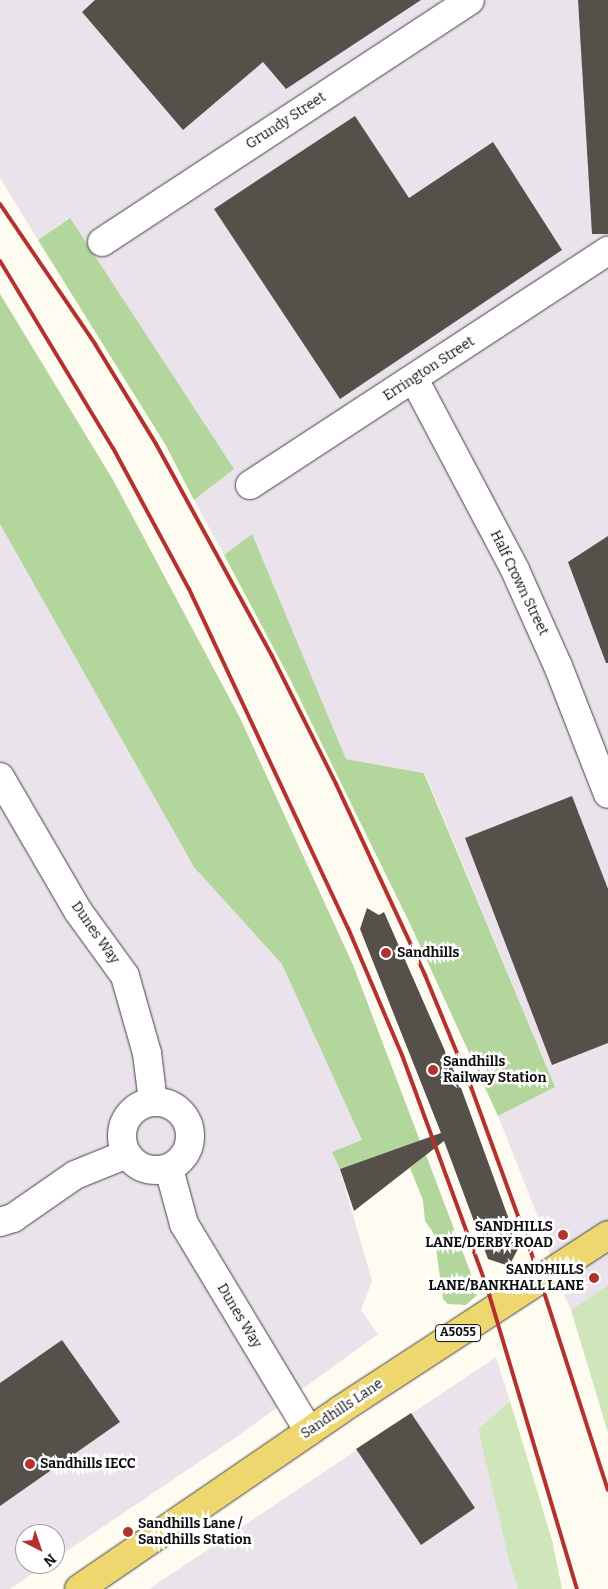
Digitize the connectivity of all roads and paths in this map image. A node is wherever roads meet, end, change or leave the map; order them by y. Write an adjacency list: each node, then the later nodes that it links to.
1 (470, 0): 2 (street, Grundy Street)
2 (102, 242)
3 (608, 251): 4 (street, Errington Street)
4 (414, 379): 5 (street, Errington Street); 7 (street, Half Crown Street)
5 (250, 485)
6 (0, 777): 8 (street, Dunes Way)
7 (608, 794)
8 (153, 1102): 9 (street); 10 (street)
9 (127, 1154): 10 (street); 11 (street)
10 (169, 1168): 13 (street, Dunes Way)
11 (0, 1222)
12 (608, 1234): 13 (main road, Sandhills Lane / A5055)
13 (309, 1431): 14 (main road, Sandhills Lane / A5055)
14 (79, 1589)

